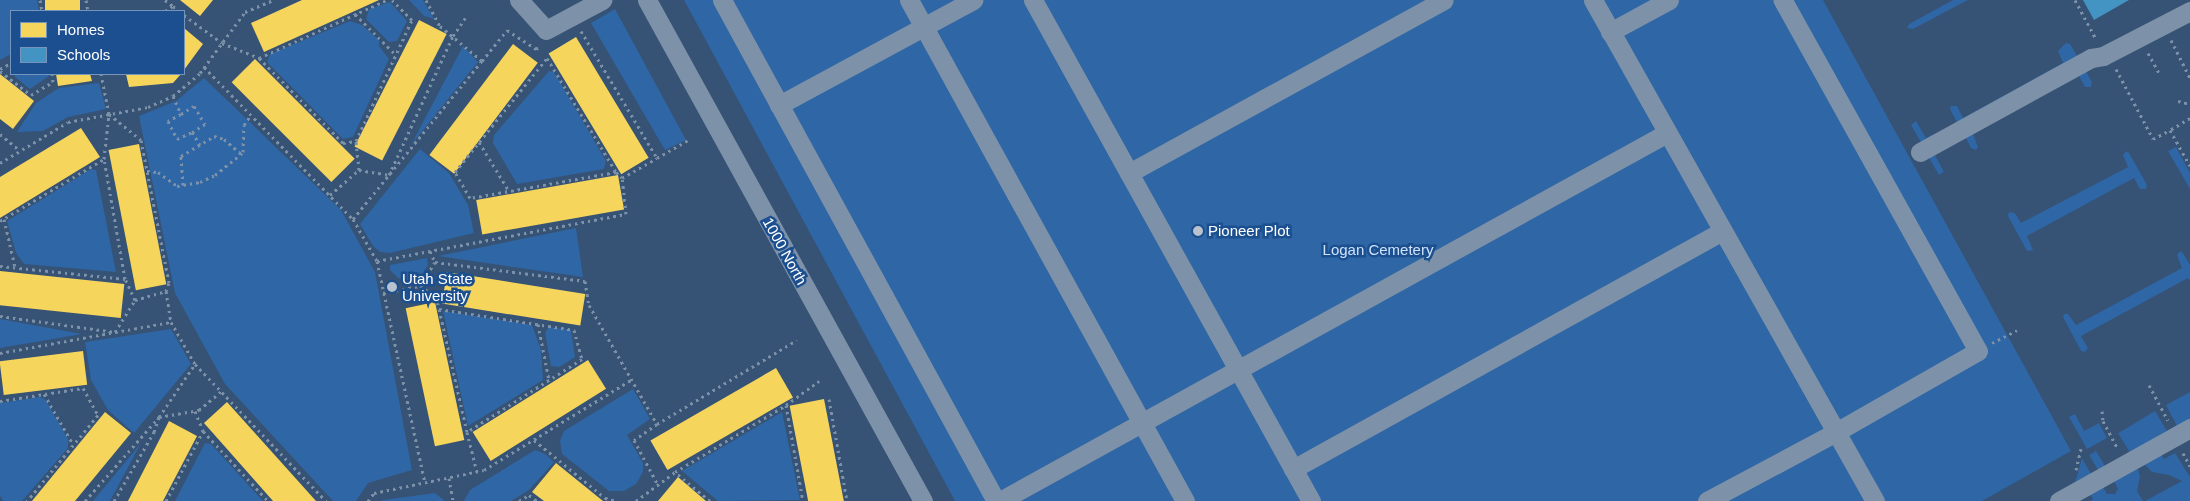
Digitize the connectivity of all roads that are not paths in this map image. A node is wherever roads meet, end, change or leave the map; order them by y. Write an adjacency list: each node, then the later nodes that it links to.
1 (519, 0): 2 (street)
2 (602, 0)
3 (647, 0): 25 (street, 1000 North)
4 (722, 0): 15 (street)
5 (909, 0): 13 (street)
6 (973, 0): 13 (street)
7 (1033, 0): 18 (street)
8 (1444, 0): 18 (street)
9 (1593, 0): 14 (street)
10 (1669, 0): 14 (street)
11 (1783, 0): 23 (street)
12 (2190, 11): 17 (street)
13 (924, 27): 15 (street); 21 (street)
14 (1610, 32): 16 (street)
15 (779, 105): 26 (street)
16 (1667, 132): 19 (street); 20 (street)
17 (1920, 152)
18 (1129, 173): 20 (street)
19 (1722, 231): 23 (street); 24 (street)
20 (1238, 370): 21 (street); 24 (street)
21 (1141, 423): 26 (street); 27 (street)
22 (2190, 428): 31 (street)
23 (1836, 432): 29 (street); 30 (street)
24 (1293, 469): 28 (street)
25 (923, 501)
26 (998, 501)
27 (1185, 501)
28 (1311, 501)
29 (1706, 501)
30 (1875, 501)
31 (2059, 501)

